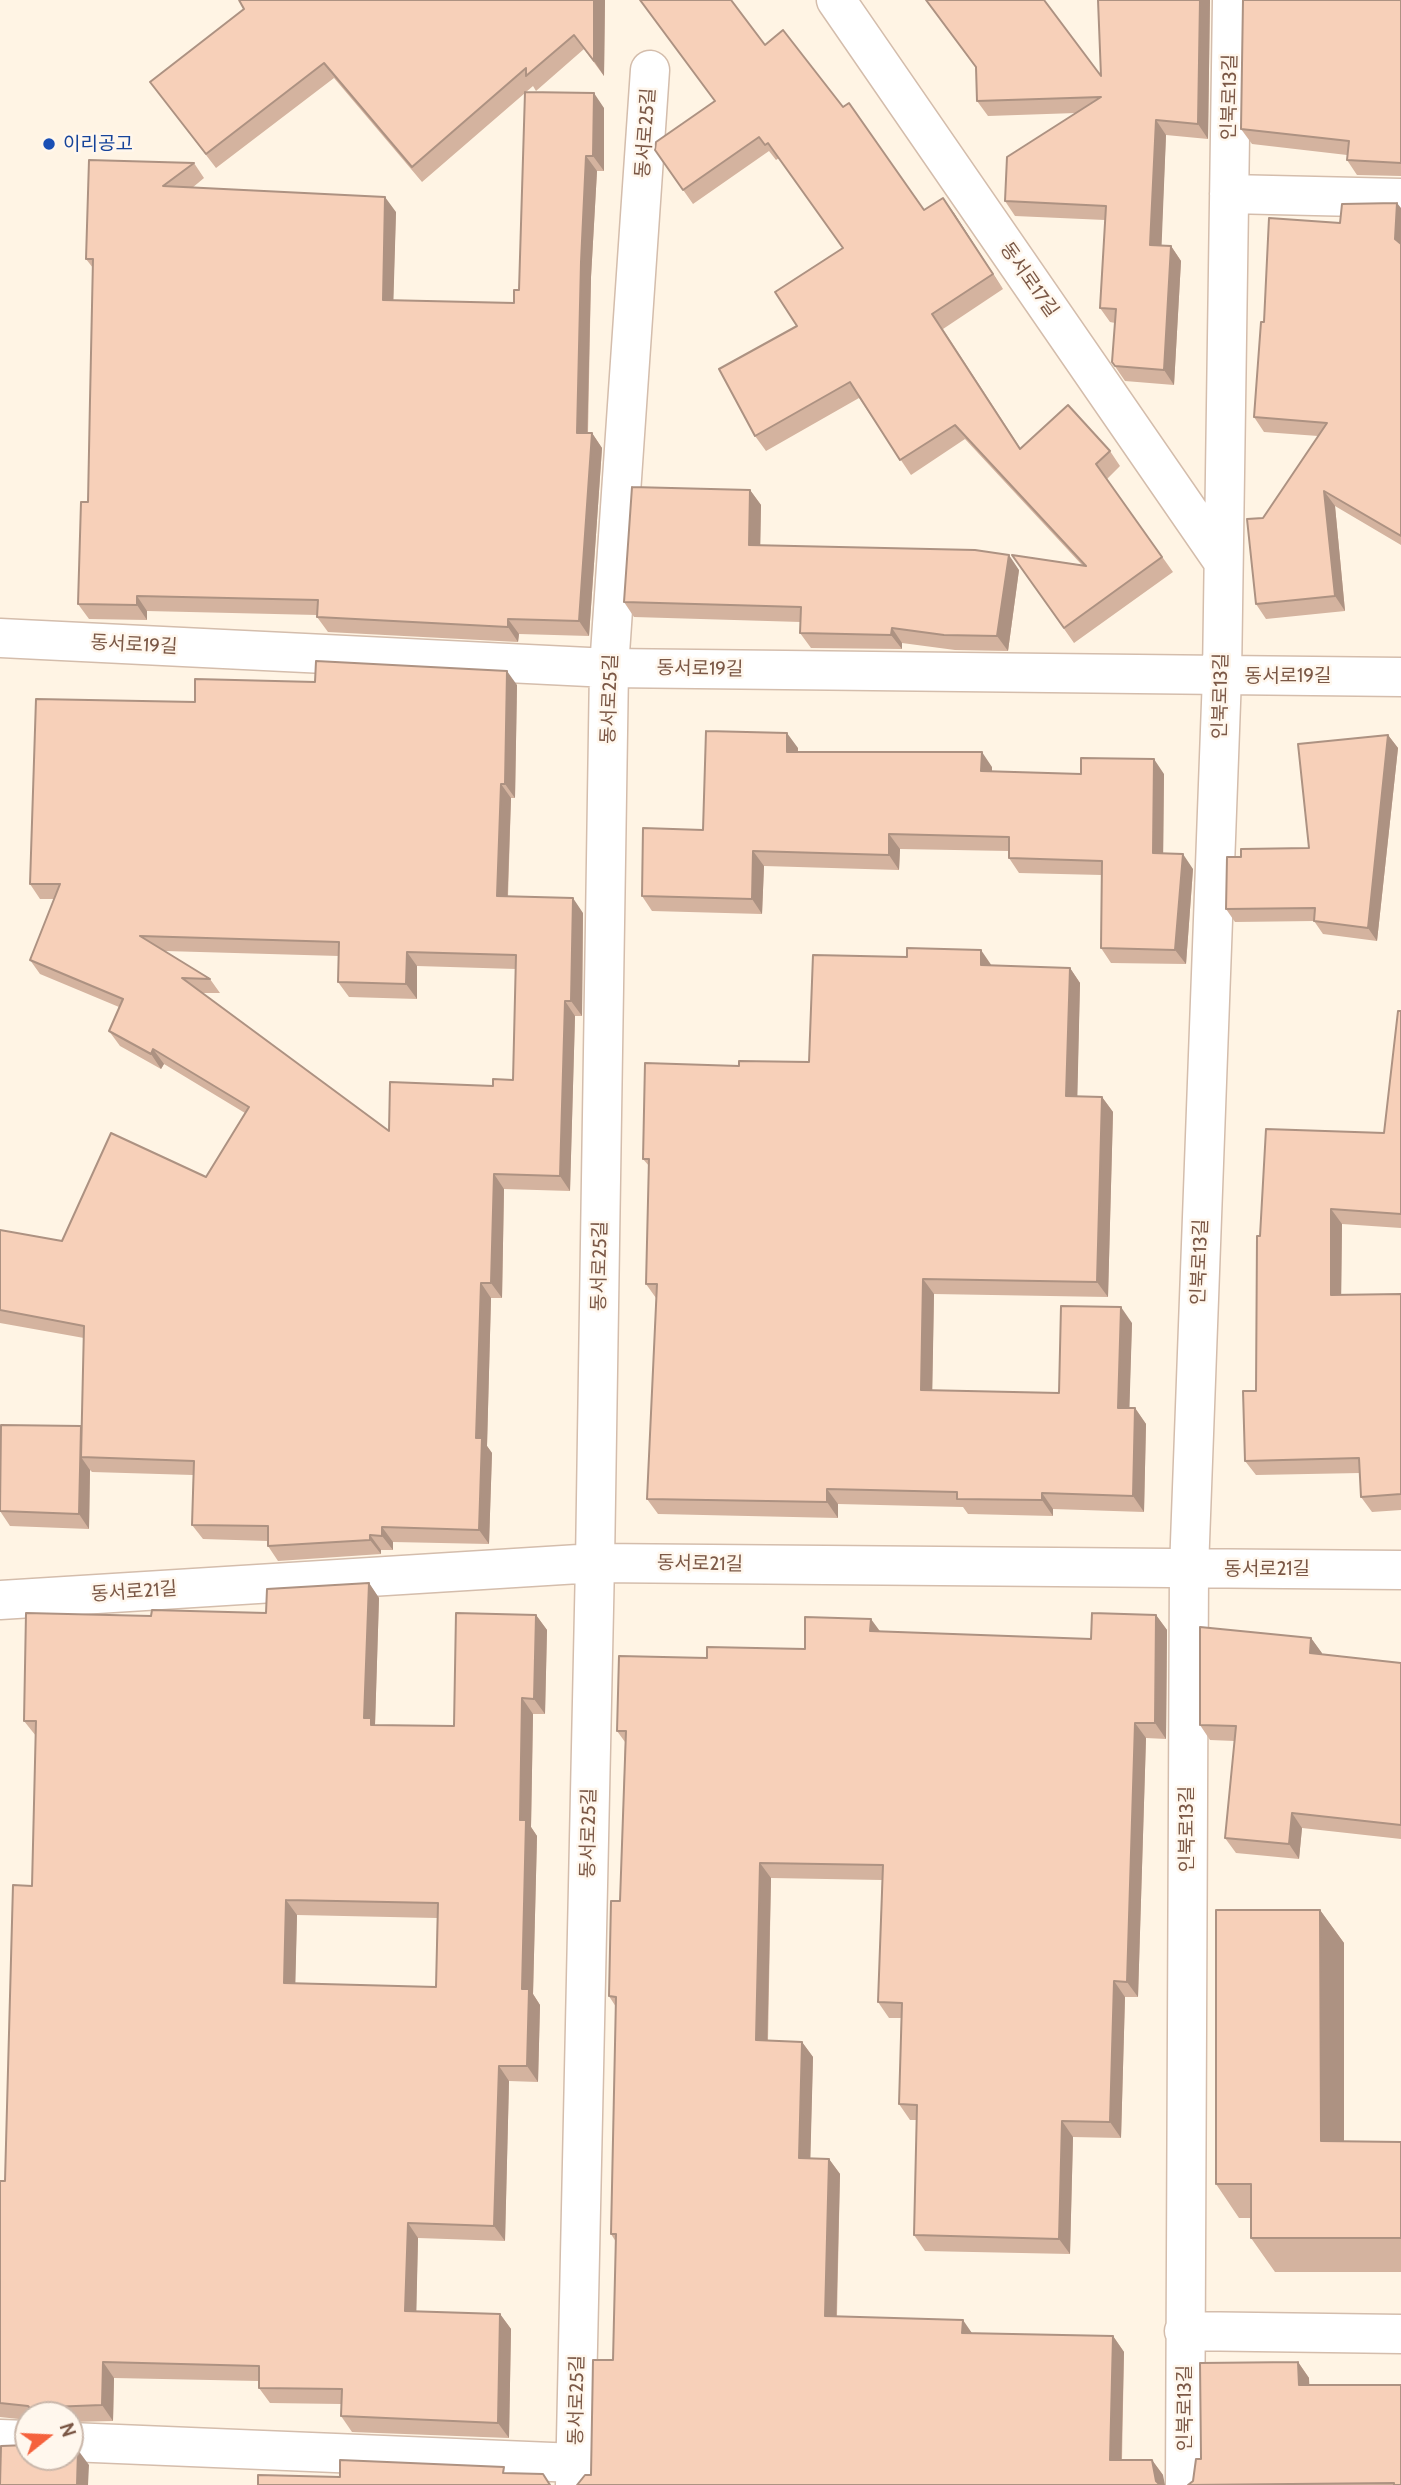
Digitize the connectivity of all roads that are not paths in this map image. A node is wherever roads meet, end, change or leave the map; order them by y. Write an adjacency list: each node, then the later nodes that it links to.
1 (836, 0): 6 (street, 동서로17길)
2 (1231, 0): 4 (street, 인북로13길)
3 (650, 70): 8 (street, 동서로25길)
4 (1228, 194): 5 (street); 6 (street, 인북로13길)
5 (1401, 198)
6 (1222, 560): 9 (street, 인북로13길)
7 (0, 638): 8 (street, 동서로19길)
8 (610, 668): 9 (street, 동서로19길); 11 (street, 동서로25길)
9 (1222, 676): 10 (street, 동서로19길); 12 (street, 인북로13길)
10 (1401, 677)
11 (595, 1563): 12 (street, 동서로21길); 14 (street, 동서로21길); 18 (street, 동서로25길)
12 (1189, 1569): 13 (street, 동서로21길); 15 (street, 인북로13길)
13 (1401, 1570)
14 (0, 1600)
15 (1184, 2331): 16 (street); 19 (street, 인북로13길)
16 (1401, 2334)
17 (84, 2443): 18 (street, 동서로25길)
18 (576, 2474)
19 (1185, 2485)

